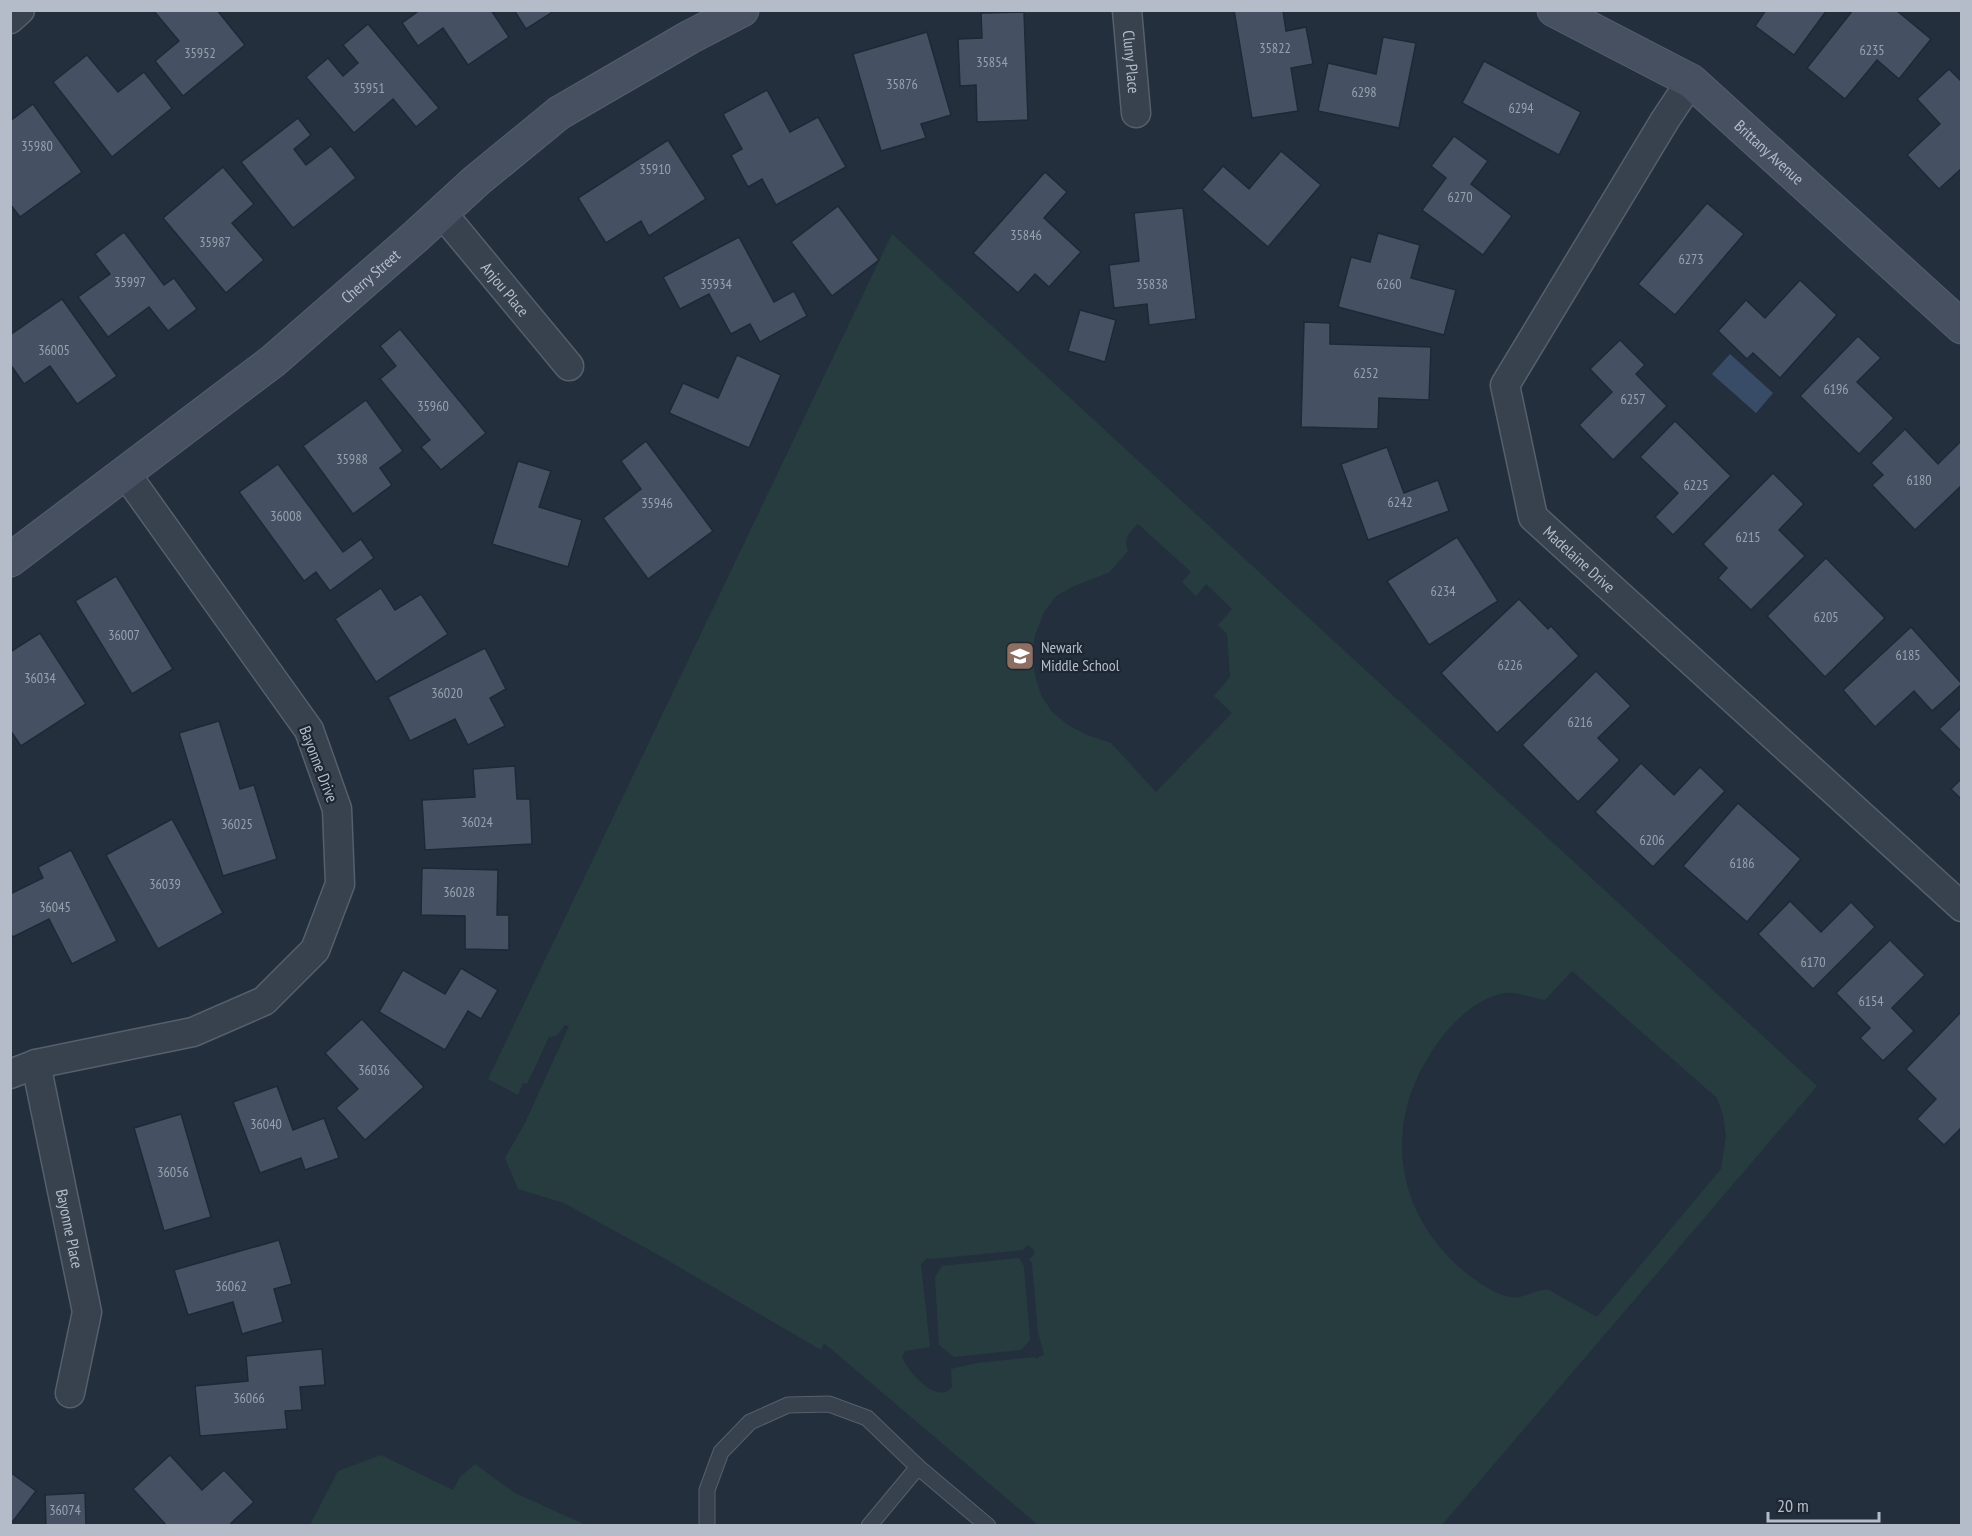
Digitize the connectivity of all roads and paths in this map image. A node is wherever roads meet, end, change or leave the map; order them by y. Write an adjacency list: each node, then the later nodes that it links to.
1 (20, 10): 5 (street)
2 (742, 10): 8 (street, Cherry Street)
3 (1127, 10): 7 (street, Cluny Place)
4 (1554, 10): 6 (street, Brittany Avenue)
5 (10, 19)
6 (1691, 81): 9 (street, Brittany Avenue); 13 (street, Madelaine Drive)
7 (1136, 114)
8 (442, 213): 10 (street, Anjou Place); 11 (street, Cherry Street)
9 (1962, 327)
10 (569, 366)
11 (126, 474): 12 (street, Cherry Street); 14 (street, Bayonne Drive)
12 (10, 560)
13 (1962, 907)
14 (23, 1069): 15 (street, Bayonne Place)
15 (70, 1393)
16 (918, 1467): 17 (lane); 18 (lane); 19 (lane)
17 (707, 1526)
18 (870, 1526)
19 (988, 1526)

